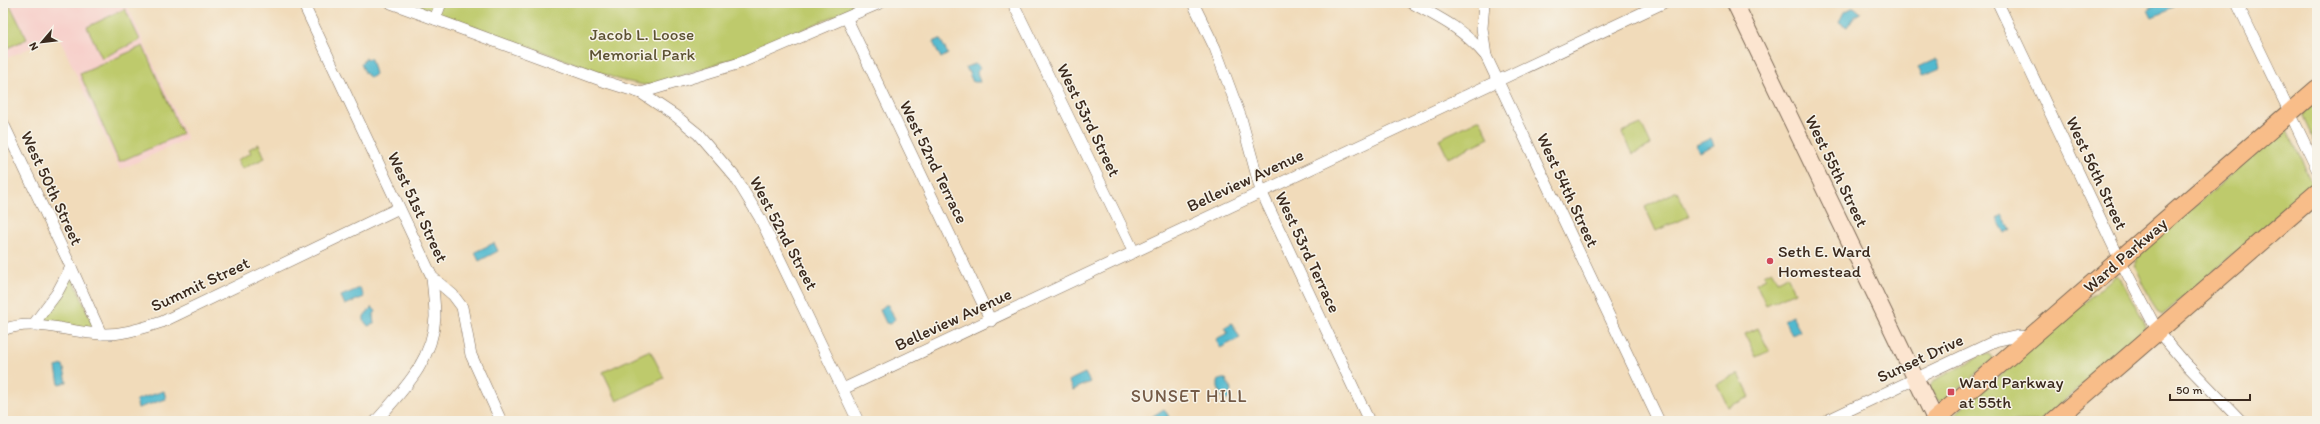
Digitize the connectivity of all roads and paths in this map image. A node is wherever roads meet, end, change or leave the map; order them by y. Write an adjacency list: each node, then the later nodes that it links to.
1 (303, 3): 24 (street, West 51st Street)
2 (391, 3): 13 (street, West 52nd Street)
3 (441, 3): 13 (street)
4 (880, 3): 14 (street)
5 (1013, 3): 25 (street, West 53rd Street)
6 (1193, 3): 22 (street, West 53rd Terrace)
7 (1412, 3): 15 (street, West 54th Street)
8 (1484, 3): 15 (street)
9 (1663, 3): 16 (street, Belleview Avenue)
10 (1735, 3): 35 (main road, West 55th Street)
11 (1998, 3): 26 (street, West 56th Street)
12 (2237, 3): 19 (street)
13 (435, 19): 18 (street, West 52nd Street)
14 (846, 19): 18 (street); 29 (street, West 52nd Terrace)
15 (1486, 56): 16 (street, West 54th Street)
16 (1496, 80): 22 (street, Belleview Avenue); 41 (street, West 54th Street)
17 (2317, 89): 19 (main road, Ward Parkway)
18 (641, 93): 36 (street, West 52nd Street)
19 (2290, 112): 21 (street); 26 (main road, Ward Parkway)
20 (3, 124): 27 (street, West 50th Street)
21 (2317, 168)
22 (1260, 191): 25 (street, Belleview Avenue); 40 (street, West 53rd Terrace)
23 (2317, 193): 32 (main road)
24 (399, 208): 28 (street, West 51st Street); 33 (street, Summit Street)
25 (1134, 252): 29 (street, Belleview Avenue)
26 (2120, 260): 32 (street, West 56th Street); 34 (main road, Ward Parkway)
27 (71, 267): 30 (street, West 50th Street); 33 (street, West 50th Street)
28 (432, 277): 37 (street); 38 (street, West 51st Street)
29 (991, 321): 36 (street, Belleview Avenue)
30 (33, 325): 31 (street, Summit Street); 33 (street, Summit Street)
31 (3, 330)
32 (2157, 330): 44 (main road); 45 (street, West 56th Street)
33 (101, 334)
34 (2032, 336): 35 (street, Sunset Drive); 43 (main road, Ward Parkway)
35 (1915, 379): 42 (street, Sunset Drive); 43 (main road, West 55th Street)
36 (843, 389): 39 (street, West 52nd Street)
37 (376, 421)
38 (501, 421)
39 (858, 421)
40 (1369, 421)
41 (1659, 421)
42 (1826, 421)
43 (1935, 421)
44 (2054, 421)
45 (2241, 421)

